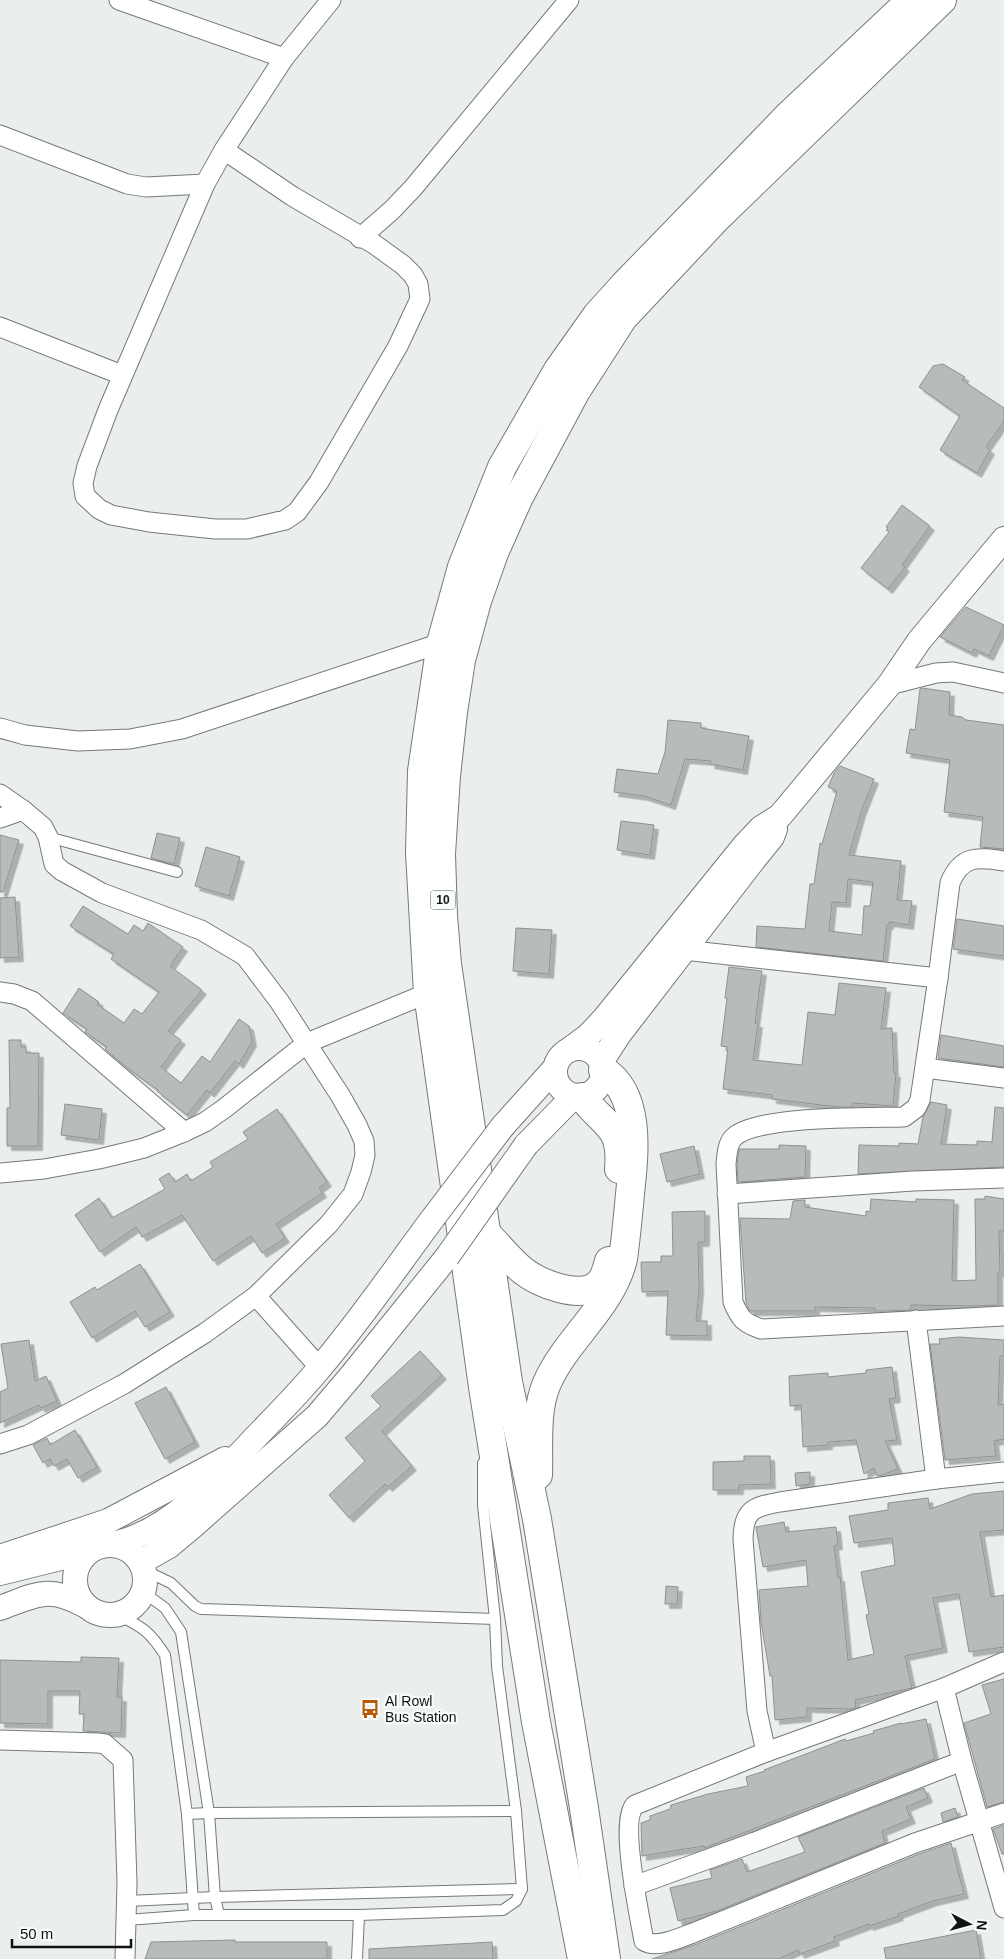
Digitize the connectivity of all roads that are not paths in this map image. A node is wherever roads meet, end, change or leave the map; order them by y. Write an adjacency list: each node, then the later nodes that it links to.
1 (119, 0): 6 (street)
2 (331, 0): 6 (street)
3 (569, 0): 10 (street)
4 (911, 0): 14 (highway, 10)
5 (942, 0): 39 (highway, 10)
6 (284, 58): 8 (street)
7 (0, 135): 9 (street)
8 (224, 150): 9 (street); 10 (street)
9 (206, 184): 12 (street)
10 (360, 238): 12 (street)
11 (0, 327): 12 (street)
12 (122, 375)
13 (1004, 539): 16 (street)
14 (441, 644): 17 (street); 28 (highway, 10)
15 (1004, 683): 16 (street)
16 (889, 684): 20 (street)
17 (0, 728)
18 (0, 794): 19 (street)
19 (23, 810): 21 (street); 22 (street)
20 (780, 816): 25 (street); 30 (street)
21 (0, 818)
22 (48, 837): 24 (lane); 29 (street)
23 (1004, 861): 26 (street)
24 (177, 872)
25 (684, 950): 26 (street); 31 (street)
26 (938, 978): 32 (street)
27 (0, 992): 35 (street)
28 (428, 993): 29 (street); 44 (highway, 10)
29 (307, 1043): 35 (street); 40 (street)
30 (562, 1059): 31 (street); 34 (street); 43 (street, bridge)
31 (602, 1066): 34 (street); 49 (highway)
32 (925, 1068): 33 (street); 38 (street)
33 (1004, 1078)
34 (578, 1096): 39 (highway); 54 (street, bridge)
35 (184, 1132): 36 (street)
36 (0, 1173)
37 (1004, 1178): 38 (street)
38 (727, 1194): 42 (street)
39 (487, 1234): 49 (highway, 10)
40 (256, 1296): 43 (street); 45 (street)
41 (1004, 1316): 42 (street)
42 (916, 1320): 48 (street)
43 (320, 1368): 46 (street)
44 (482, 1387): 58 (lane); 81 (highway, 10)
45 (0, 1444)
46 (246, 1447): 50 (street); 52 (street)
47 (1004, 1472): 48 (street)
48 (936, 1479): 62 (street)
49 (537, 1519): 82 (highway, 10)
50 (112, 1544): 51 (street); 54 (street)
51 (89, 1551): 53 (street); 55 (street)
52 (0, 1557)
53 (0, 1573)
54 (143, 1575): 57 (street); 58 (lane); 65 (lane)
55 (84, 1605): 56 (street); 57 (street)
56 (0, 1608)
57 (118, 1615): 67 (lane)
58 (495, 1619): 64 (lane)
59 (1004, 1662): 60 (street)
60 (944, 1688): 62 (street); 63 (street)
61 (0, 1740): 73 (street)
62 (766, 1752): 69 (street)
63 (962, 1761): 68 (street); 69 (street)
64 (516, 1811): 65 (lane); 70 (lane)
65 (210, 1813): 67 (lane); 71 (lane)
66 (1004, 1813): 68 (street)
67 (187, 1814): 72 (lane)
68 (980, 1821): 69 (street); 74 (street)
69 (634, 1886)
70 (522, 1889): 71 (lane); 77 (lane)
71 (215, 1897): 72 (lane); 76 (lane)
72 (193, 1898): 73 (lane); 75 (lane)
73 (127, 1901): 78 (street)
74 (1004, 1908)
75 (194, 1915): 76 (lane); 78 (lane)
76 (219, 1915): 77 (lane)
77 (359, 1915): 80 (lane)
78 (127, 1920): 79 (street)
79 (125, 1959)
80 (357, 1959)
81 (582, 1959)
82 (606, 1959)

